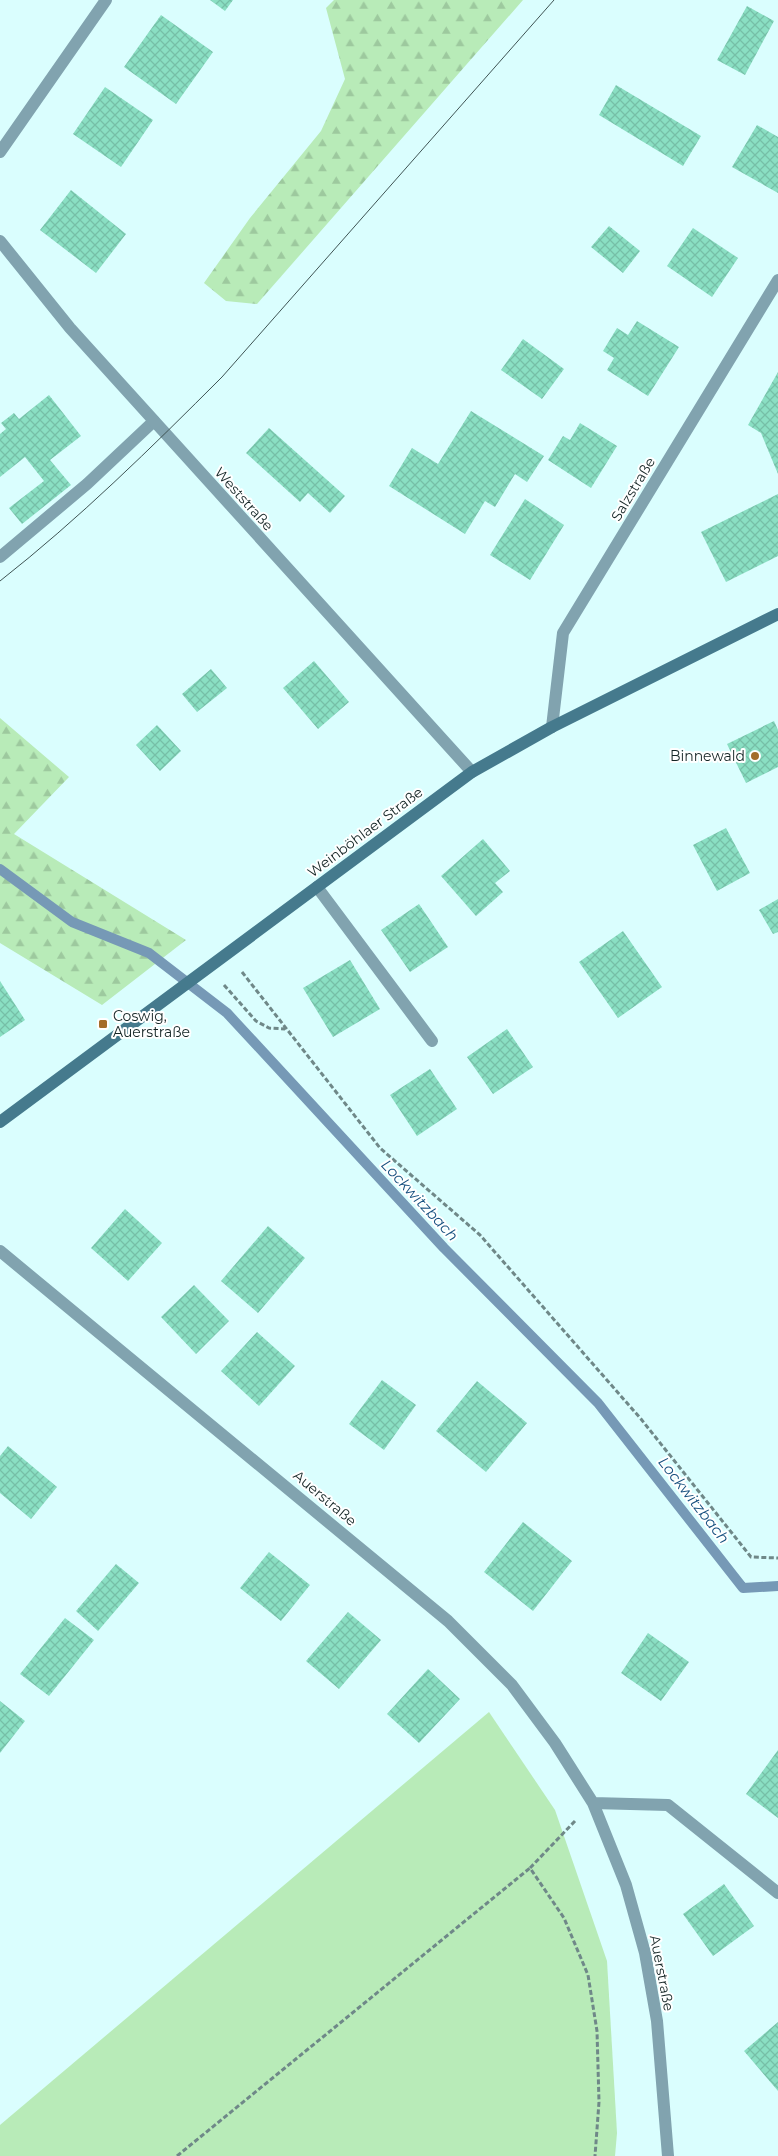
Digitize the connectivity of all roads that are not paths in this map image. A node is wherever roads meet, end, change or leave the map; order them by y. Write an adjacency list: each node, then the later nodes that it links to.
1 (106, 0): 2 (street)
2 (0, 152)
3 (0, 241): 5 (street, Weststraße)
4 (778, 280): 8 (street, Salzstraße)
5 (154, 421): 6 (street); 9 (street, Weststraße)
6 (0, 557)
7 (778, 614): 8 (main road, Weinböhlaer Straße)
8 (552, 727): 9 (main road, Weinböhlaer Straße)
9 (472, 772): 10 (main road, Weinböhlaer Straße)
10 (317, 887): 11 (street); 12 (main road, Weinböhlaer Straße)
11 (432, 1041)
12 (0, 1122)
13 (0, 1251): 14 (street, Auerstraße)
14 (593, 1803): 15 (street); 16 (street, Auerstraße)
15 (778, 1893)
16 (668, 2156)

